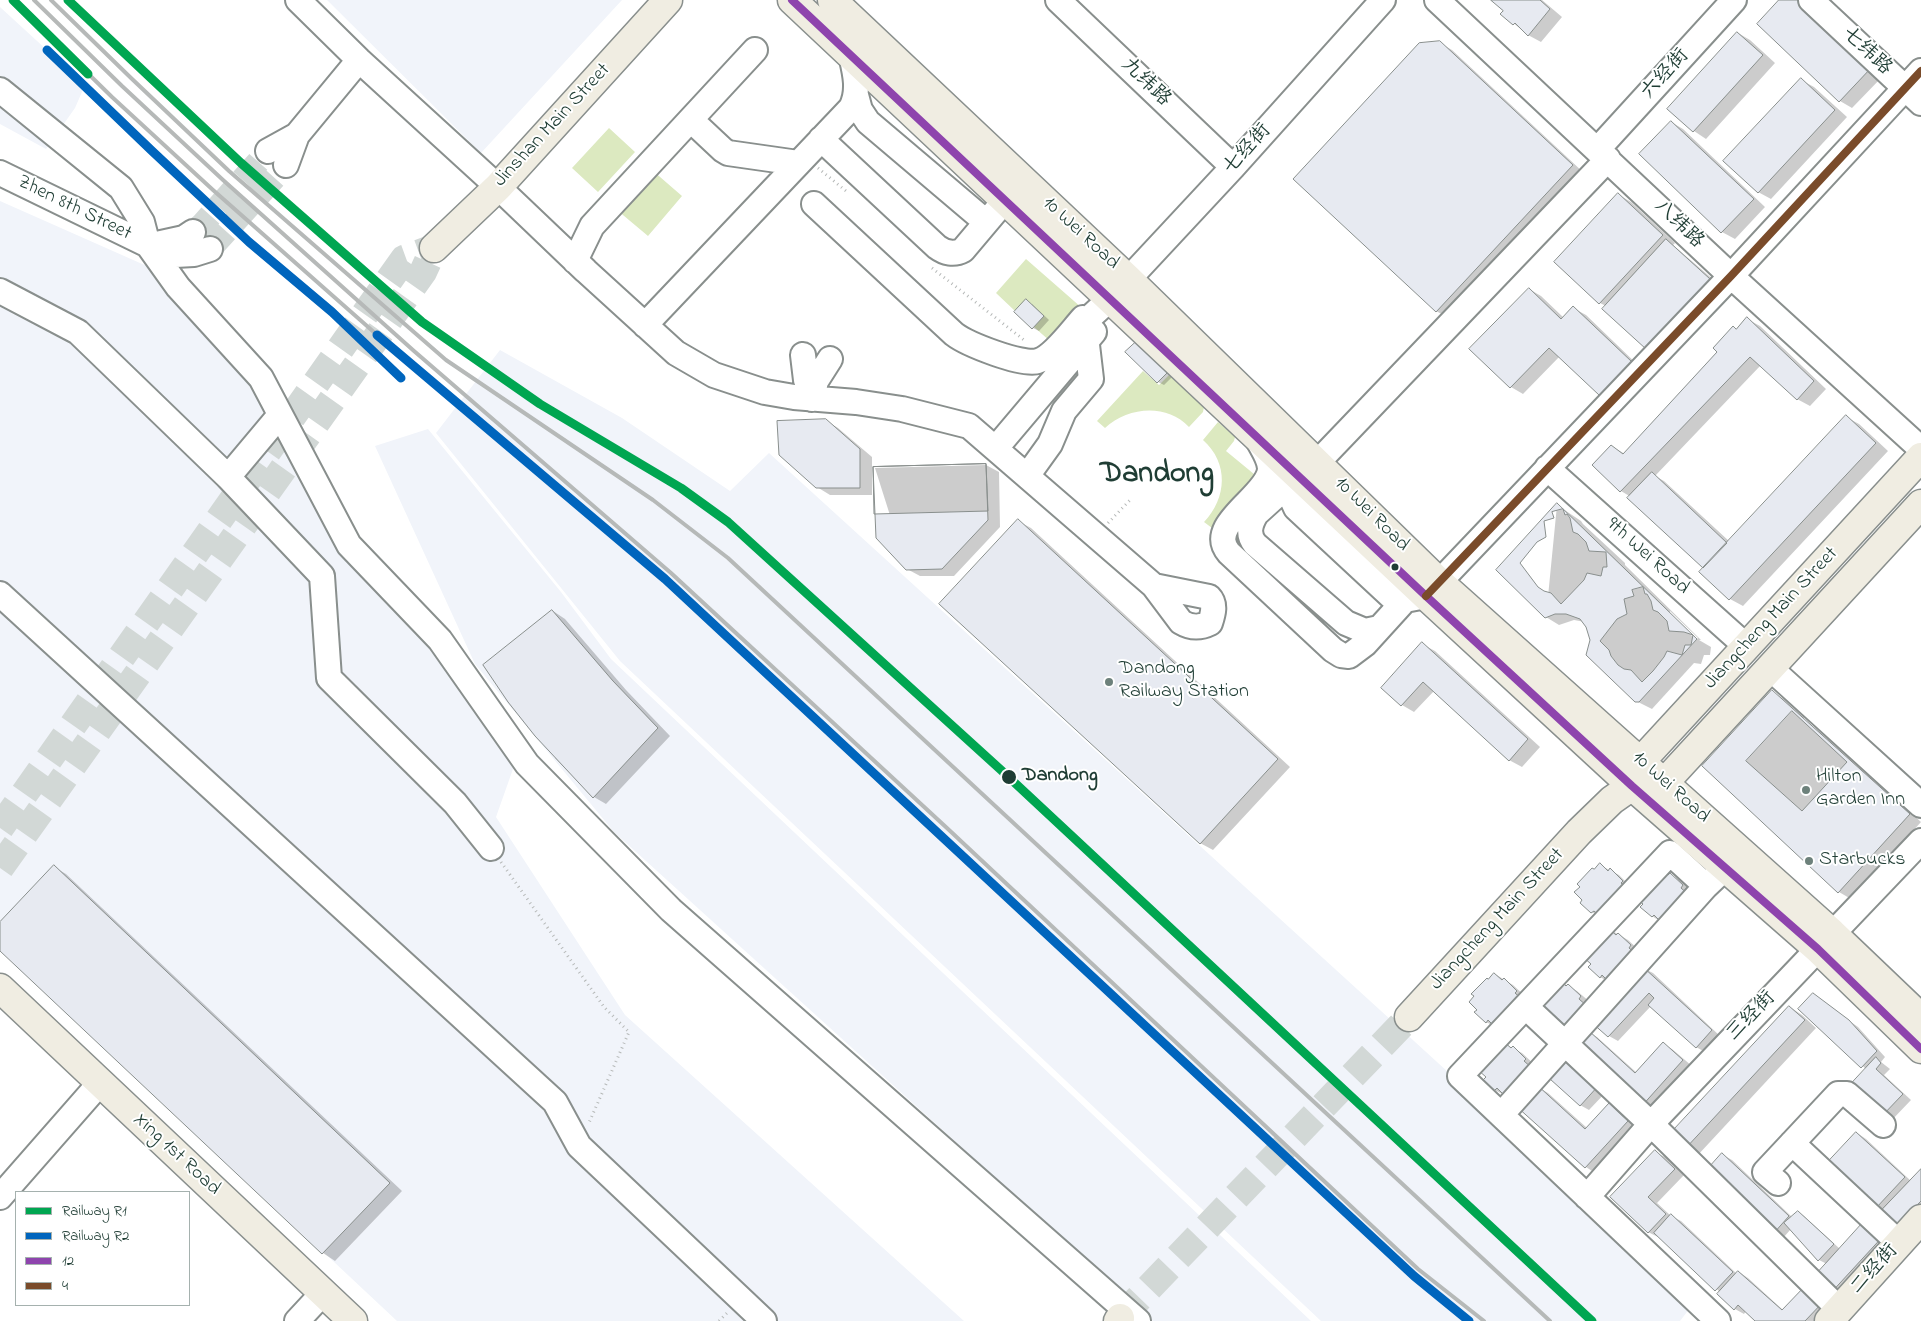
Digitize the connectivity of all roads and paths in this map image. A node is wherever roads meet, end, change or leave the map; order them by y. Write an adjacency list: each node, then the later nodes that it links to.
1 (298, 0): 12 (street)
2 (668, 0): 24 (main road, Jinshan Main Street)
3 (792, 0): 11 (main road)
4 (832, 0): 34 (main road, 10 Wei Road)
5 (1058, 0): 22 (street, 九纬路)
6 (1383, 0): 22 (street, 七经街)
7 (1437, 0): 19 (street, 八纬路)
8 (1734, 0): 19 (street, 六经街)
9 (1811, 0): 16 (street, 七纬路)
10 (755, 50): 17 (street)
11 (851, 55): 15 (street); 25 (main road)
12 (359, 60): 20 (street); 24 (street)
13 (1921, 71): 16 (street)
14 (0, 90): 29 (street)
15 (856, 95): 18 (street); 27 (street)
16 (1913, 96): 33 (street)
17 (690, 120): 21 (street); 32 (street)
18 (821, 139): 21 (street); 27 (street)
19 (1603, 154): 33 (street, 八纬路); 48 (street, 六经街)
20 (277, 158)
21 (798, 163): 36 (street)
22 (1233, 167): 34 (street, 七经街)
23 (0, 173): 29 (street, Zhen 8th Street)
24 (498, 186): 30 (main road, Jinshan Main Street); 32 (street)
25 (1006, 200): 27 (street); 34 (main road)
26 (814, 204): 38 (street)
27 (986, 222)
28 (193, 232): 29 (street, Zhen 8th Street)
29 (148, 245): 31 (street, Zhen 8th Street); 42 (street)
30 (434, 248)
31 (210, 249)
32 (575, 261): 36 (street)
33 (1731, 276): 45 (street, 八纬路); 47 (street)
34 (1119, 289): 37 (street, 七经街); 43 (main road); 48 (main road, 10 Wei Road)
35 (0, 290): 50 (street)
36 (645, 326): 41 (street)
37 (1087, 330): 38 (street); 44 (street); 49 (street)
38 (1053, 350): 44 (street)
39 (803, 355): 41 (street)
40 (830, 359): 41 (street)
41 (812, 399): 44 (street)
42 (280, 415): 50 (street); 87 (street)
43 (1256, 435): 48 (main road); 57 (street)
44 (992, 445): 49 (street)
45 (1921, 449)
46 (1921, 457): 58 (main road, Jiangcheng Main Street)
47 (1547, 468): 55 (street); 58 (street, 9th Wei Road)
48 (1303, 473): 55 (main road, 10 Wei Road); 55 (street); 57 (street, 六经街)
49 (1027, 476): 54 (street)
50 (228, 477): 64 (street)
51 (1131, 499): 53 (path)
52 (1921, 504): 59 (main road, Jiangcheng Main Street)
53 (1102, 517)
54 (1154, 586)
55 (1423, 593): 57 (street); 60 (main road, 10 Wei Road)
56 (0, 594): 79 (street)
57 (1372, 636)
58 (1747, 647): 60 (main road, Jiangcheng Main Street)
59 (1770, 668): 61 (main road, Jiangcheng Main Street); 62 (street)
60 (1637, 773): 61 (main road, 10 Wei Road); 65 (main road, 10 Wei Road); 70 (main road, Jiangcheng Main Street)
61 (1664, 783): 67 (main road, 10 Wei Road)
62 (1921, 805)
63 (1921, 841): 67 (street, 三经街)
64 (491, 848): 79 (path)
65 (1726, 867): 66 (street); 67 (main road, 10 Wei Road)
66 (1706, 886): 69 (street); 72 (street)
67 (1825, 941): 71 (main road, 10 Wei Road); 73 (main road, 10 Wei Road); 76 (street, 三经街)
68 (0, 988): 74 (main road, Xing 1st Road)
69 (1526, 1008): 72 (street); 75 (street)
70 (1409, 1017)
71 (1921, 1018)
72 (1565, 1044): 75 (street); 76 (street)
73 (1921, 1048)
74 (100, 1083): 81 (street); 85 (main road, Xing 1st Road)
75 (1501, 1115): 82 (street)
76 (1651, 1124): 82 (street, 三经街); 86 (street)
77 (1883, 1125): 78 (street)
78 (1792, 1143): 80 (street); 84 (street)
79 (579, 1146): 90 (street)
80 (1778, 1183)
81 (0, 1197)
82 (1587, 1197): 91 (street)
83 (1921, 1219): 84 (main road, 二经街)
84 (1899, 1243): 86 (main road, 二经街)
85 (323, 1293): 88 (street); 89 (main road, Xing 1st Road)
86 (1834, 1315)
87 (1125, 1320)
88 (297, 1321)
89 (353, 1321)
90 (764, 1321)
91 (1718, 1321)

